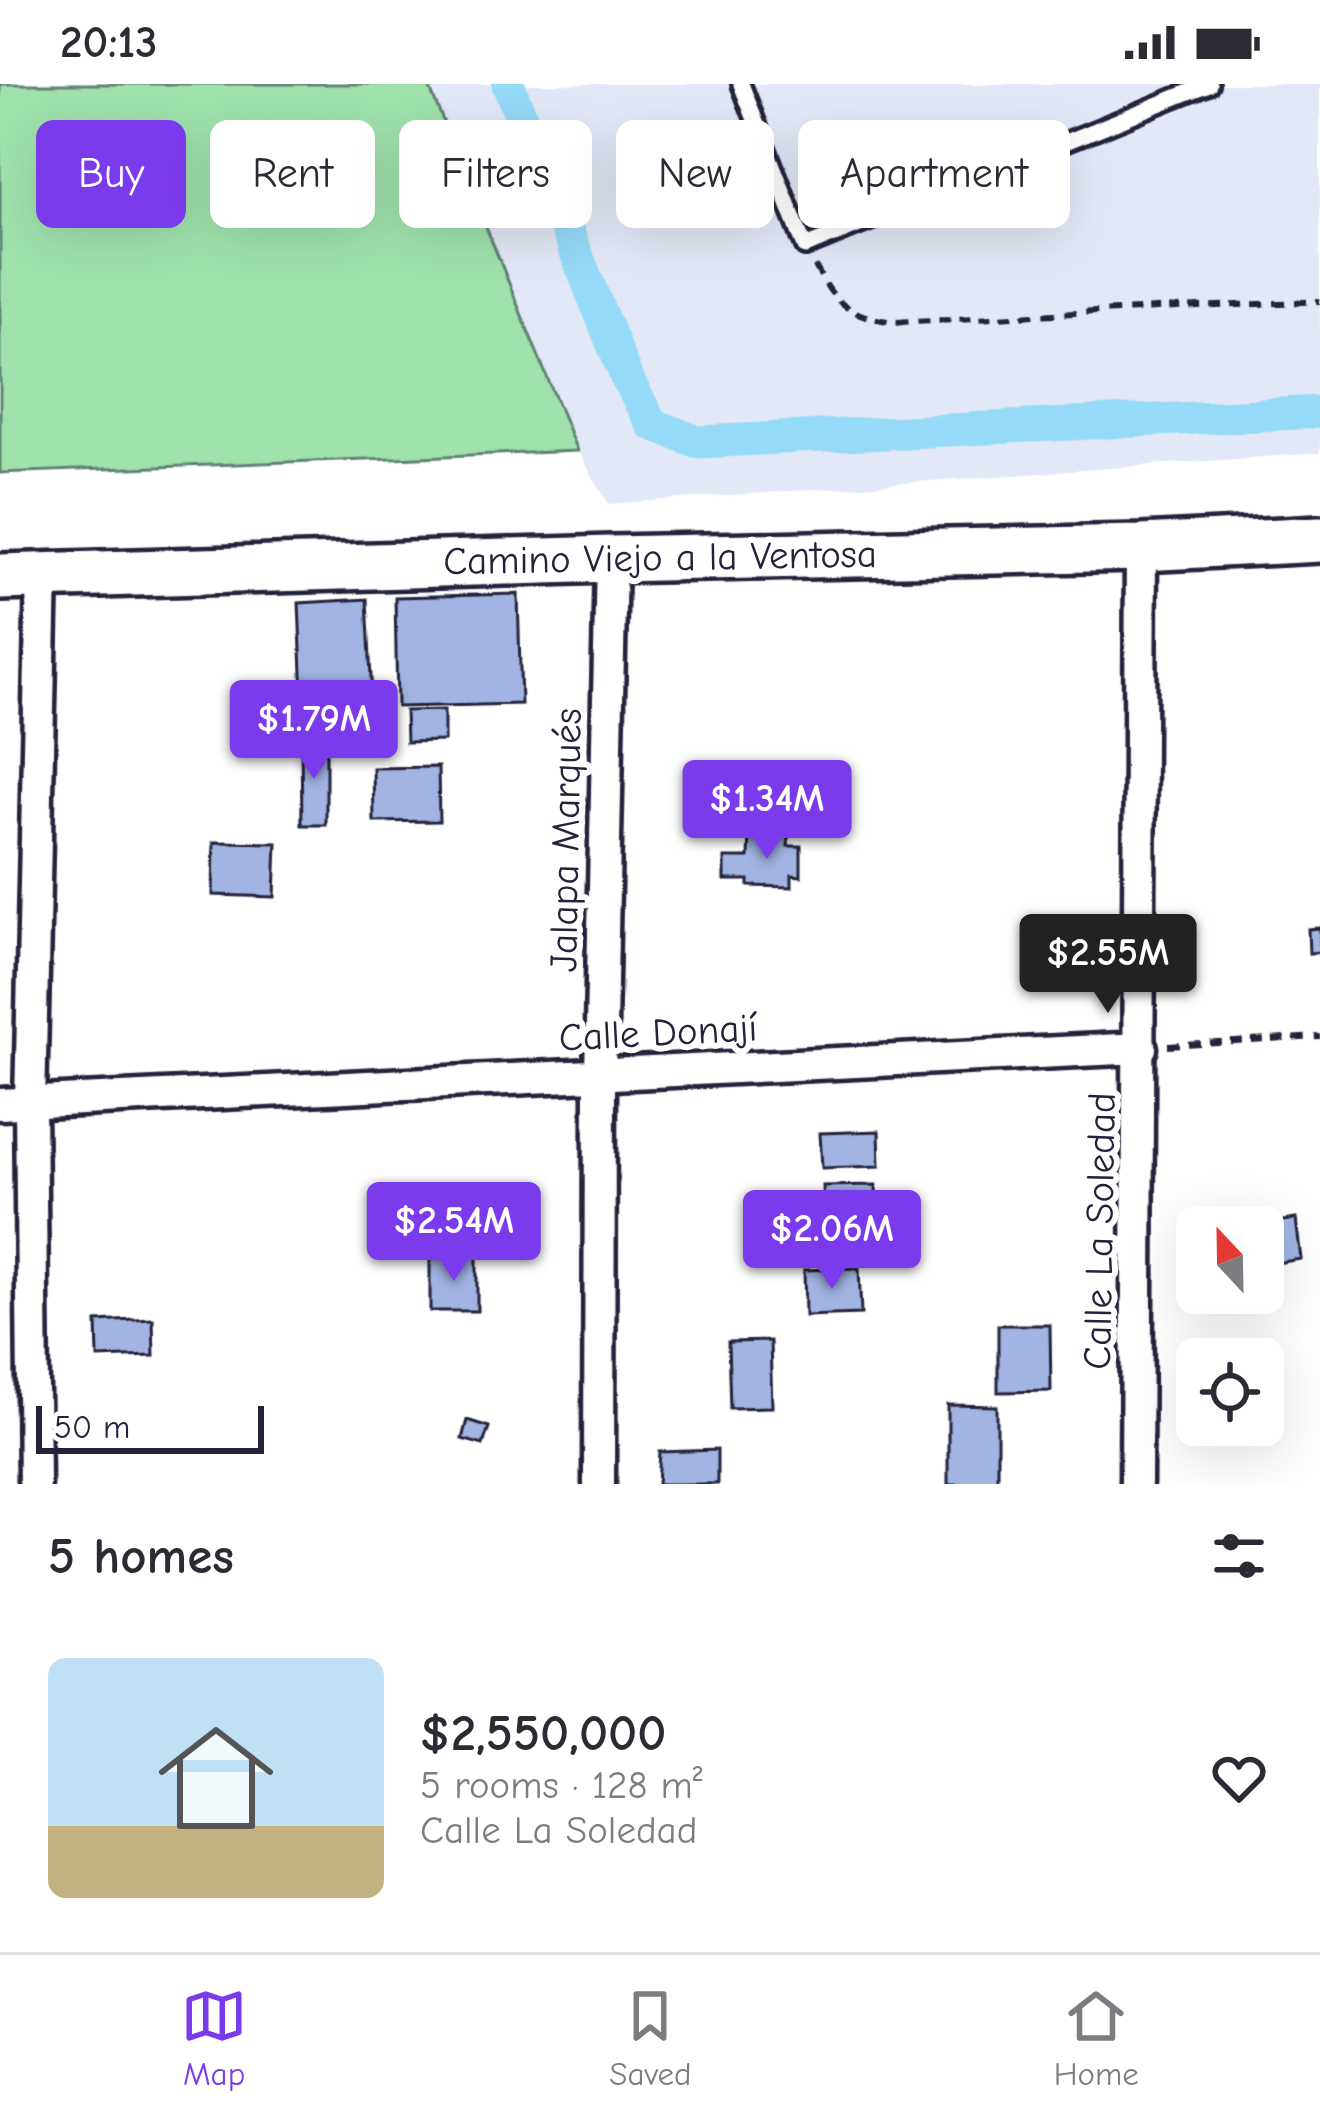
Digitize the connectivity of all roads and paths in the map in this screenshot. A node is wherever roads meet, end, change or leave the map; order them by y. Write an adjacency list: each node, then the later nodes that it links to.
1 (741, 84): 3 (lane)
2 (1209, 84): 3 (lane)
3 (805, 247): 4 (path)
4 (1320, 301)
5 (1320, 539): 6 (main road, Camino Viejo a la Ventosa)
6 (1141, 548): 7 (main road, Camino Viejo a la Ventosa); 10 (street, Calle La Soledad)
7 (611, 559): 8 (main road, Camino Viejo a la Ventosa); 11 (street, Jalapa Marqués)
8 (21, 576): 12 (street)
9 (1320, 1037): 10 (path)
10 (1141, 1048): 11 (street, Calle Donají); 15 (street, Calle La Soledad)
11 (600, 1076): 12 (street, Calle Donají); 14 (street, Jalapa Marqués)
12 (15, 1103): 13 (street)
13 (34, 1484)
14 (598, 1484)
15 (1136, 1484)

